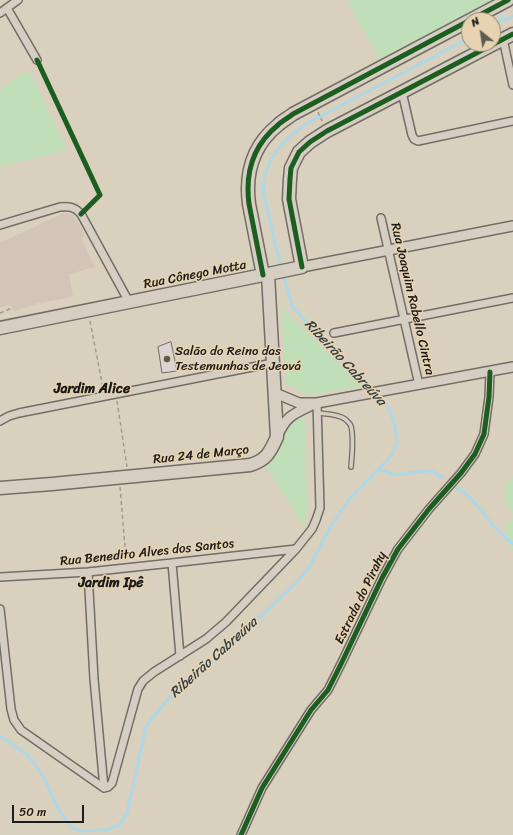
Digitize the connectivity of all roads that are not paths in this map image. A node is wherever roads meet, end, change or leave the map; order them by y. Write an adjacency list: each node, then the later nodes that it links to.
1 (18, 0): 3 (street)
2 (508, 0): 15 (main road)
3 (7, 8): 4 (street); 6 (street)
4 (0, 13)
5 (508, 36): 7 (street); 8 (main road)
6 (38, 60)
7 (513, 85)
8 (402, 92): 9 (street); 14 (main road)
9 (513, 121)
10 (382, 218): 13 (street, Rua Joaquim Rabello Cintra)
11 (0, 225): 17 (street)
12 (513, 226): 13 (street, Rua Cônego Motta)
13 (389, 250): 14 (street, Rua Cônego Motta); 18 (street, Rua Joaquim Rabello Cintra)
14 (296, 268): 15 (main road, Rua Cônego Motta)
15 (268, 274): 17 (main road, Rua Cônego Motta); 21 (main road)
16 (513, 298): 18 (street)
17 (129, 302): 19 (main road, Rua Cônego Motta)
18 (404, 319): 20 (street); 24 (street, Rua Joaquim Rabello Cintra)
19 (0, 328)
20 (334, 333)
21 (273, 363): 25 (main road); 29 (street)
22 (513, 367): 23 (street)
23 (490, 372): 24 (street); 40 (street, Estrada do Pirahy)
24 (418, 385): 26 (street)
25 (275, 393): 26 (street); 27 (main road)
26 (318, 408): 28 (street); 31 (lane); 33 (street)
27 (276, 413): 28 (street); 30 (main road)
28 (287, 419): 30 (street)
29 (0, 421)
30 (277, 437): 32 (main road, Rua 24 de Março)
31 (352, 467)
32 (0, 488)
33 (296, 549): 34 (street, Rua Benedito Alves dos Santos); 38 (street)
34 (172, 563): 35 (street, Rua Benedito Alves dos Santos); 38 (street)
35 (88, 572): 36 (street, Rua Benedito Alves dos Santos); 39 (street)
36 (0, 577)
37 (0, 609): 39 (street)
38 (180, 656): 39 (street)
39 (104, 788)
40 (241, 835)

